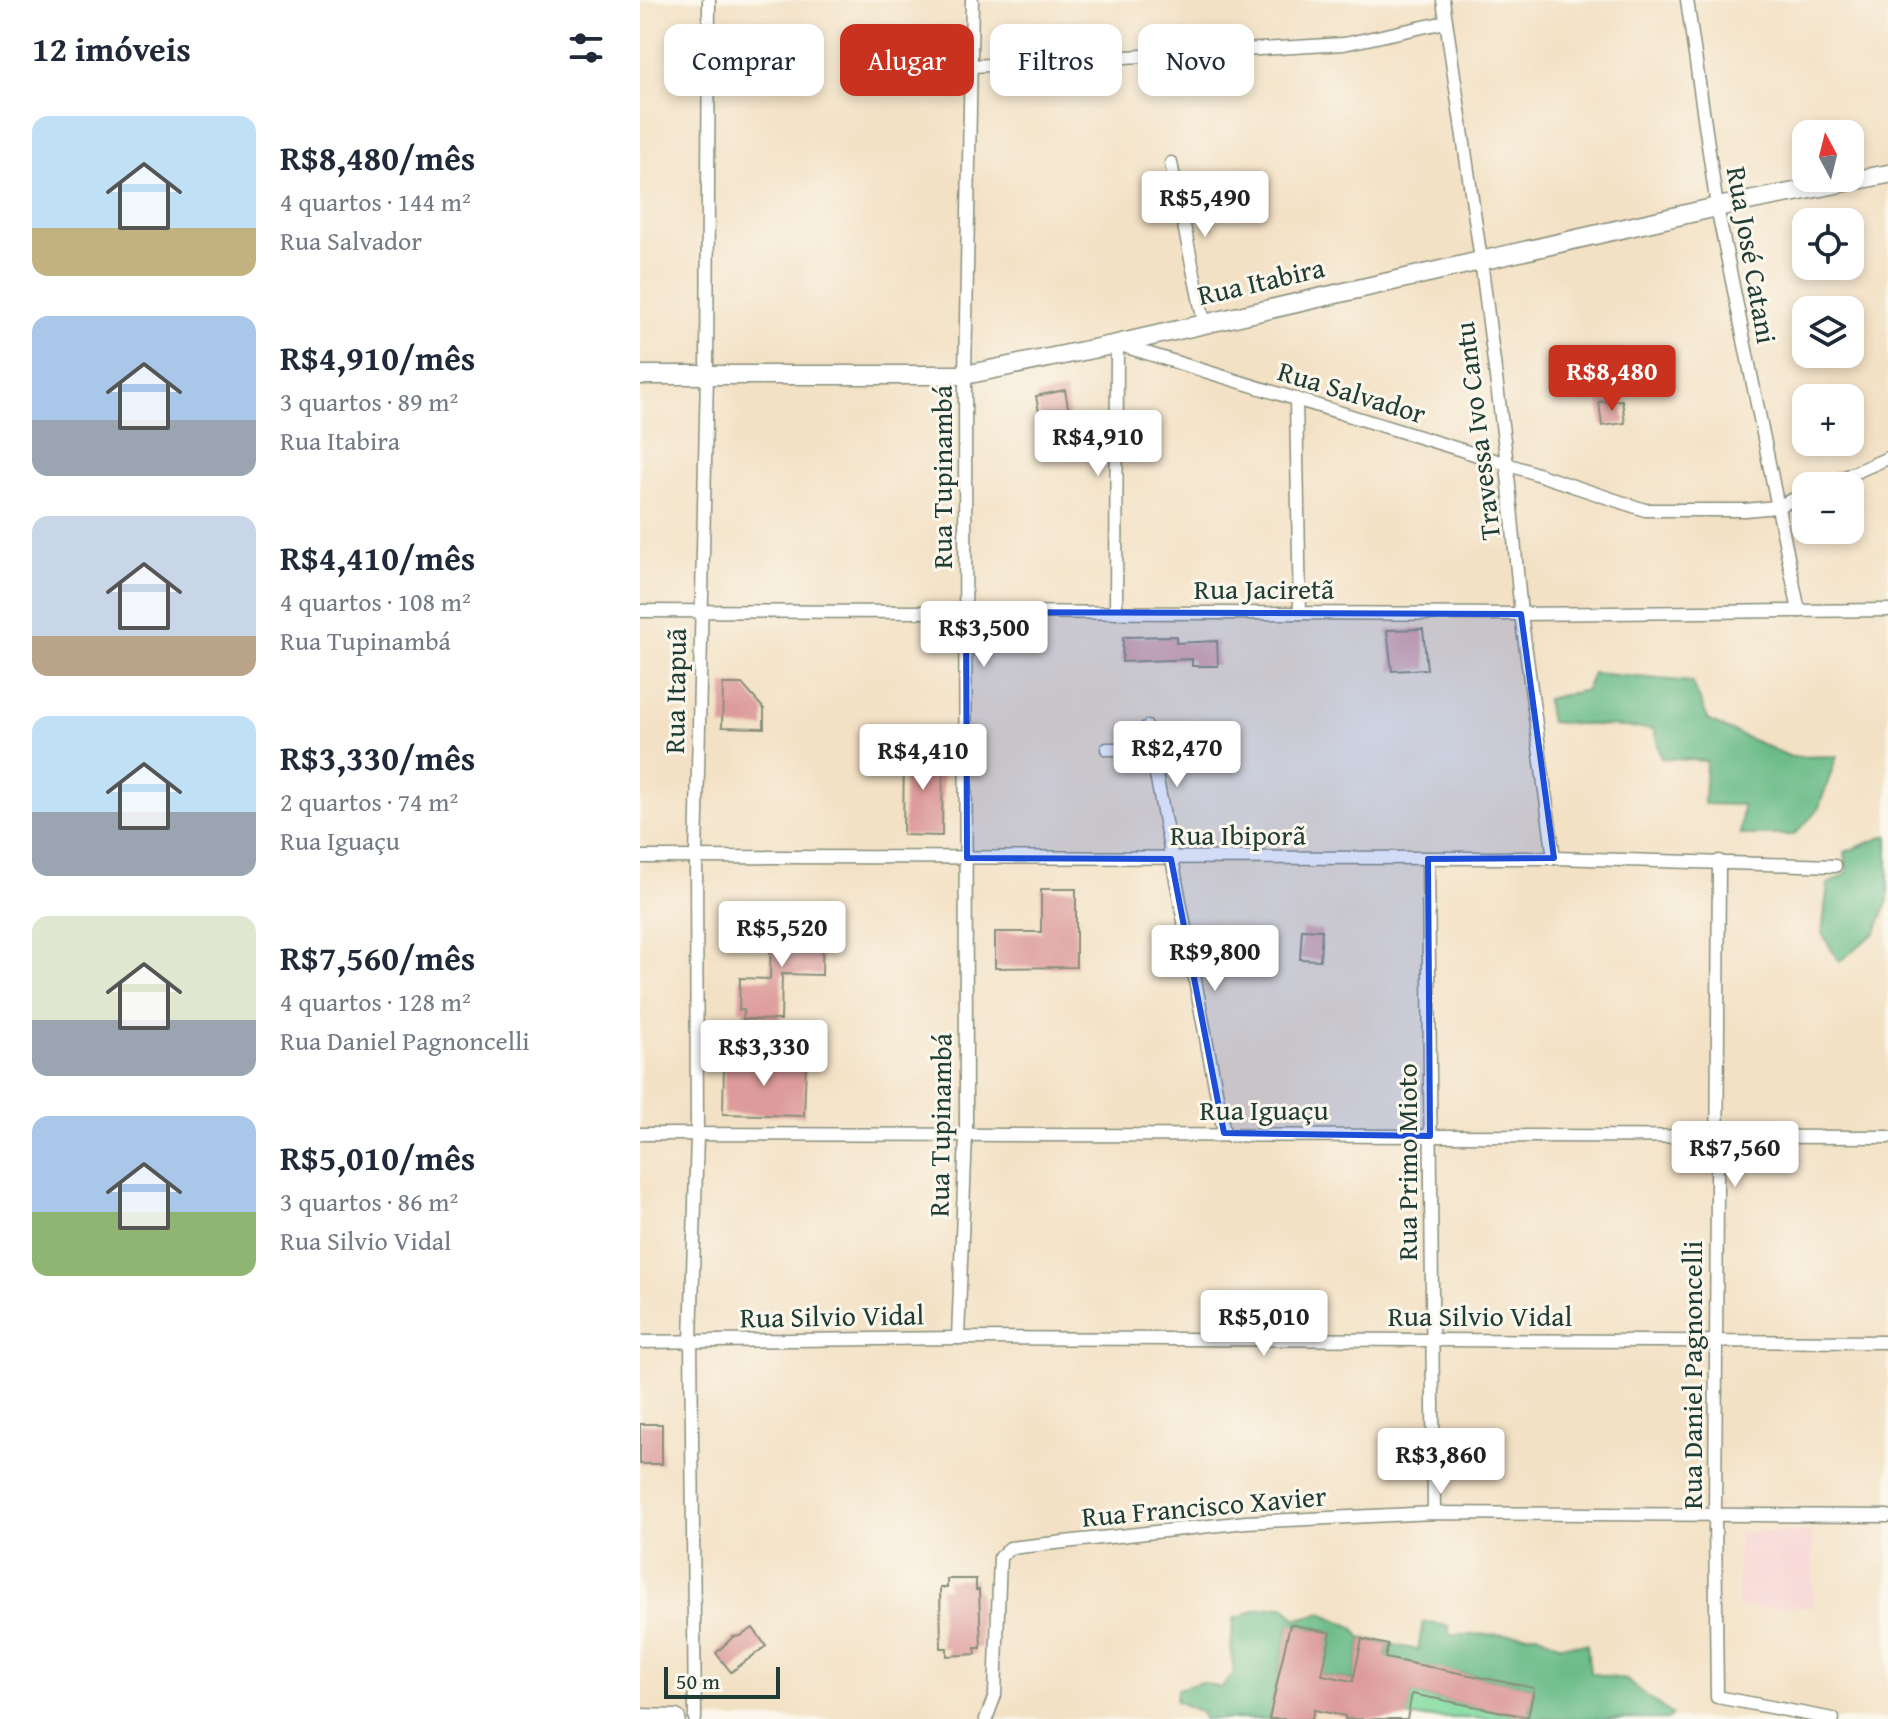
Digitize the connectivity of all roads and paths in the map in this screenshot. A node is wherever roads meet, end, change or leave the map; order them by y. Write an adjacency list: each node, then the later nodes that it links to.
1 (709, 0): 16 (street, Rua Itapuã)
2 (972, 0): 6 (street, Rua Tupinambá)
3 (1443, 0): 5 (street, Travessa Ivo Cantu)
4 (1687, 0): 11 (street, Rua José Catani)
5 (1446, 22): 7 (street); 12 (street, Travessa Ivo Cantu)
6 (972, 24)
7 (974, 66)
8 (972, 96): 17 (street, Rua Tupinambá)
9 (1171, 163): 13 (street)
10 (1888, 174): 11 (street, Rua Itabira)
11 (1717, 207): 12 (street, Rua Itabira); 23 (street, Rua José Catani)
12 (1481, 260): 13 (street, Rua Itabira); 20 (street, Travessa Ivo Cantu)
13 (1204, 322): 14 (street, Rua Itabira)
14 (1117, 344): 17 (street, Rua Itabira); 18 (street, Rua Salvador); 29 (street)
15 (640, 375): 16 (street, Rua Itabira)
16 (707, 375): 17 (street, Rua Itabira); 27 (street, Rua Itapuã)
17 (965, 375): 28 (street, Rua Tupinambá)
18 (1296, 399): 20 (street, Rua Salvador); 30 (street)
19 (1888, 458): 21 (street)
20 (1507, 464): 23 (street, Rua Salvador); 31 (street, Travessa Ivo Cantu)
21 (1856, 472)
22 (1792, 500): 23 (street, Rua Salvador)
23 (1776, 507): 26 (street, Rua José Catani)
24 (1888, 610): 26 (street, Rua Jaciretã)
25 (640, 611): 27 (street, Rua Jaciretã)
26 (1799, 611): 31 (street, Rua Jaciretã)
27 (700, 612): 28 (street, Rua Jaciretã); 36 (street, Rua Itapuã)
28 (966, 612): 29 (street, Rua Jaciretã); 37 (street, Rua Tupinambá)
29 (1116, 613): 30 (street, Rua Jaciretã)
30 (1300, 613): 31 (street, Rua Jaciretã)
31 (1521, 614): 38 (street, Travessa Ivo Cantu)
32 (1147, 727): 34 (street)
33 (1107, 749): 34 (street)
34 (1151, 749): 39 (street)
35 (640, 857): 36 (street, Rua Ibiporã)
36 (696, 857): 37 (street, Rua Ibiporã); 45 (street, Rua Itapuã)
37 (967, 858): 39 (street, Rua Ibiporã); 46 (street, Rua Tupinambá)
38 (1554, 858): 40 (street, Rua Ibiporã); 41 (street, Rua Ibiporã)
39 (1171, 859): 40 (street, Rua Ibiporã); 43 (street)
40 (1428, 859): 47 (street, Rua Primo Mioto)
41 (1719, 861): 42 (street, Rua Ibiporã); 48 (street, Rua Daniel Pagnoncelli)
42 (1835, 866)
43 (1224, 1133): 46 (street, Rua Iguaçu); 47 (street, Rua Iguaçu)
44 (640, 1134): 45 (street, Rua Iguaçu)
45 (697, 1135): 46 (street, Rua Iguaçu); 52 (street, Rua Itapuã)
46 (966, 1135): 50 (street, Rua Tupinambá)
47 (1430, 1136): 48 (street, Rua Iguaçu); 51 (street, Rua Primo Mioto)
48 (1717, 1136): 49 (street, Rua Iguaçu); 53 (street, Rua Daniel Pagnoncelli)
49 (1888, 1137)
50 (958, 1338): 51 (street, Rua Silvio Vidal); 52 (street, Rua Silvio Vidal)
51 (1432, 1340): 53 (street, Rua Silvio Vidal); 56 (street, Rua Primo Mioto)
52 (691, 1341): 54 (street, Rua Silvio Vidal); 61 (street, Rua Itapuã)
53 (1716, 1341): 55 (street, Rua Silvio Vidal); 57 (street, Rua Daniel Pagnoncelli)
54 (640, 1342)
55 (1888, 1342)
56 (1434, 1513): 57 (street, Rua Francisco Xavier); 62 (street, Rua Francisco Xavier)
57 (1715, 1516): 58 (street, Rua Francisco Xavier); 63 (street, Rua Daniel Pagnoncelli)
58 (1888, 1516)
59 (640, 1718): 60 (street)
60 (676, 1719)
61 (695, 1719)
62 (986, 1719)
63 (1833, 1719)

